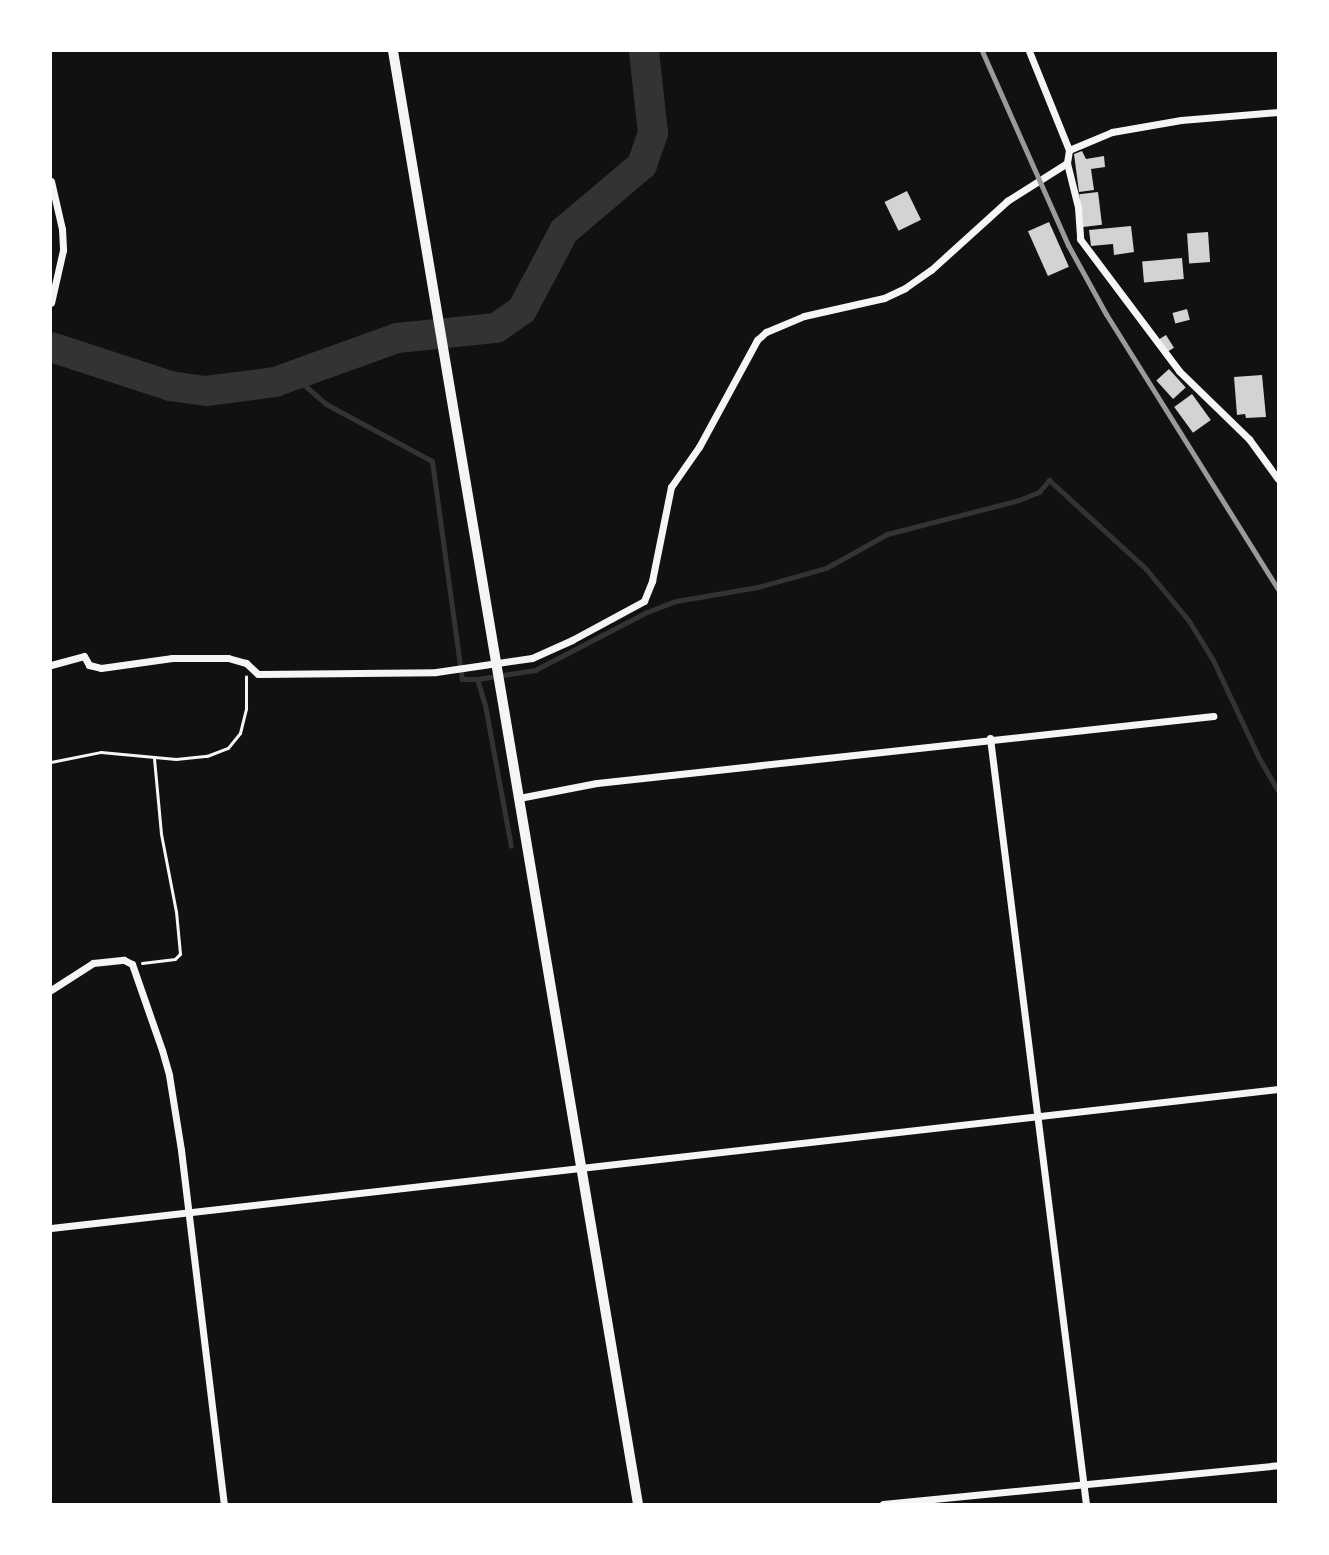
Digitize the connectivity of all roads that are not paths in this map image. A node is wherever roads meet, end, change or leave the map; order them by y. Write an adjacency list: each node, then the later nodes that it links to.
1 (393, 51): 10 (street)
2 (1029, 51): 4 (street)
3 (1278, 113): 4 (street)
4 (1069, 150): 5 (street)
5 (1067, 163): 8 (street); 10 (street)
6 (51, 181): 7 (street)
7 (51, 303)
8 (1278, 479)
9 (51, 665): 10 (street)
10 (498, 667): 13 (street)
11 (1213, 716): 12 (street)
12 (990, 738): 13 (street); 16 (street)
13 (519, 798): 17 (street)
14 (51, 990): 18 (street)
15 (1278, 1089): 16 (street)
16 (1036, 1114): 17 (street); 21 (street)
17 (582, 1167): 18 (street); 23 (street)
18 (187, 1213): 19 (street); 22 (street)
19 (51, 1228)
20 (1278, 1465): 21 (street)
21 (1083, 1484): 24 (street); 25 (street)
22 (224, 1504)
23 (638, 1504)
24 (883, 1504)
25 (1086, 1504)

